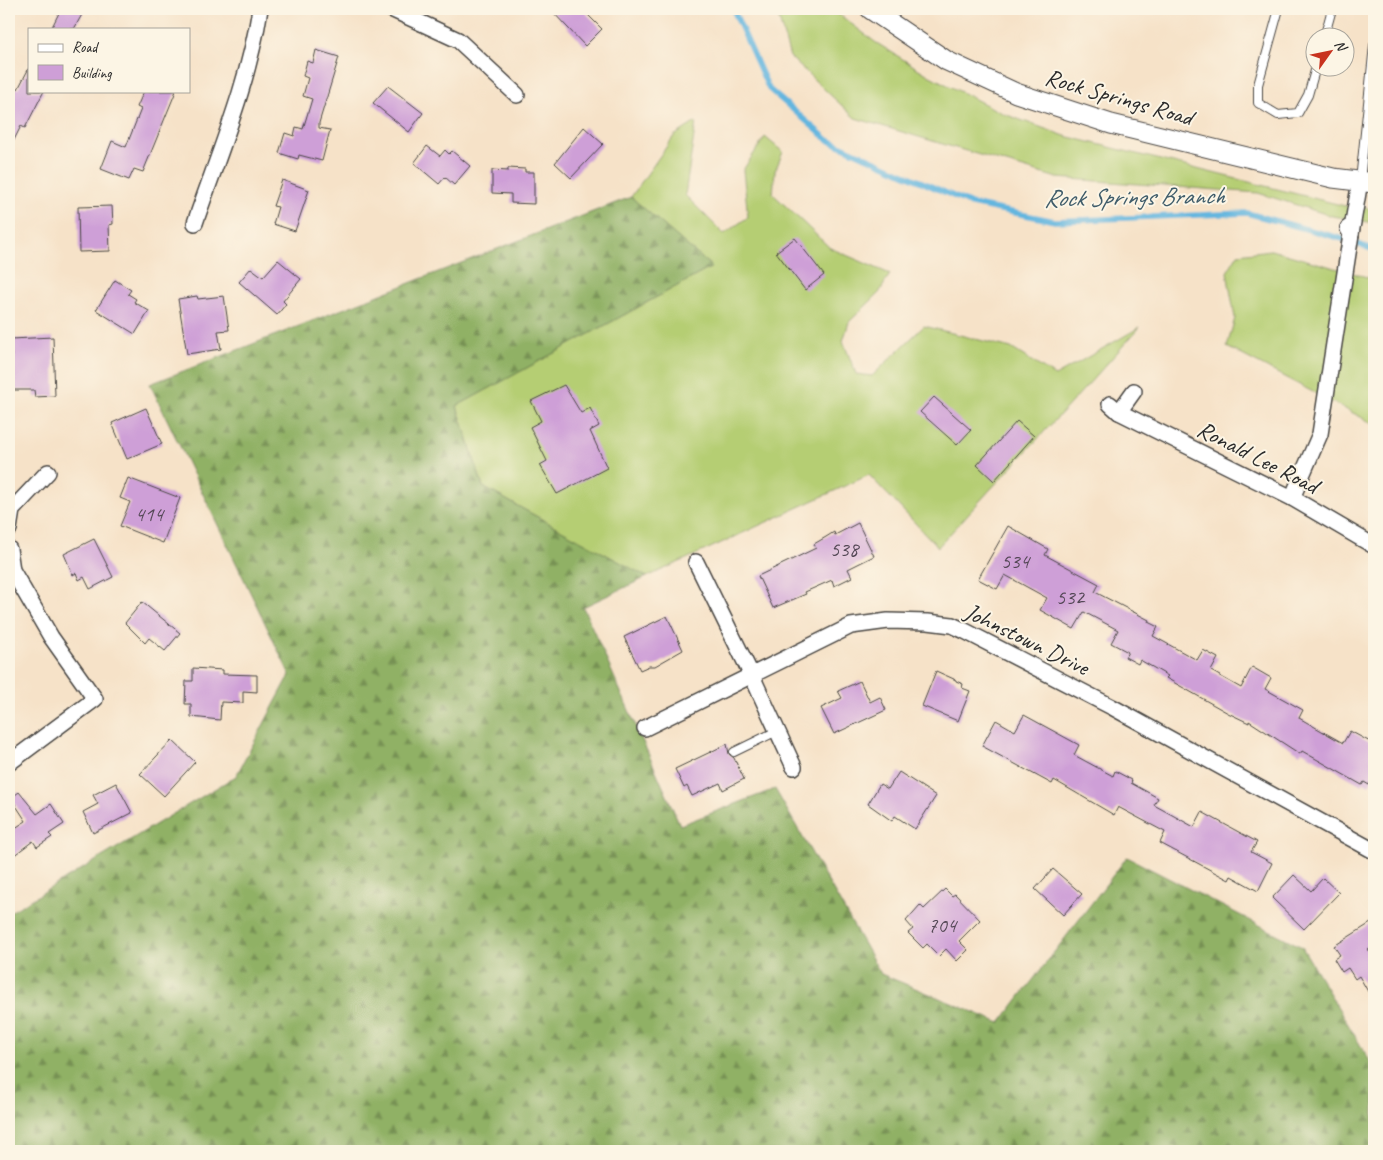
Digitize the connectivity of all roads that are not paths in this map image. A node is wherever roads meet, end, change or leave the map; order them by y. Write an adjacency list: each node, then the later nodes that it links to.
1 (260, 9): 11 (street)
2 (390, 9): 9 (street)
3 (870, 9): 10 (street, Rock Springs Road)
4 (1279, 9): 8 (lane)
5 (1332, 9): 6 (lane)
6 (1327, 28)
7 (1374, 45): 10 (lane)
8 (1313, 78)
9 (517, 95)
10 (1367, 182): 14 (street)
11 (195, 223)
12 (1134, 391): 14 (street, Ronald Lee Road)
13 (48, 472): 15 (street)
14 (1292, 498): 16 (street, Ronald Lee Road)
15 (9, 529)
16 (1374, 546)
17 (9, 549): 23 (street)
18 (696, 562): 19 (street)
19 (752, 676): 20 (street, Johnstown Drive); 21 (street); 25 (street, Johnstown Drive)
20 (645, 728)
21 (777, 731): 22 (lane); 24 (street)
22 (734, 752)
23 (9, 763)
24 (794, 767)
25 (1374, 851)

